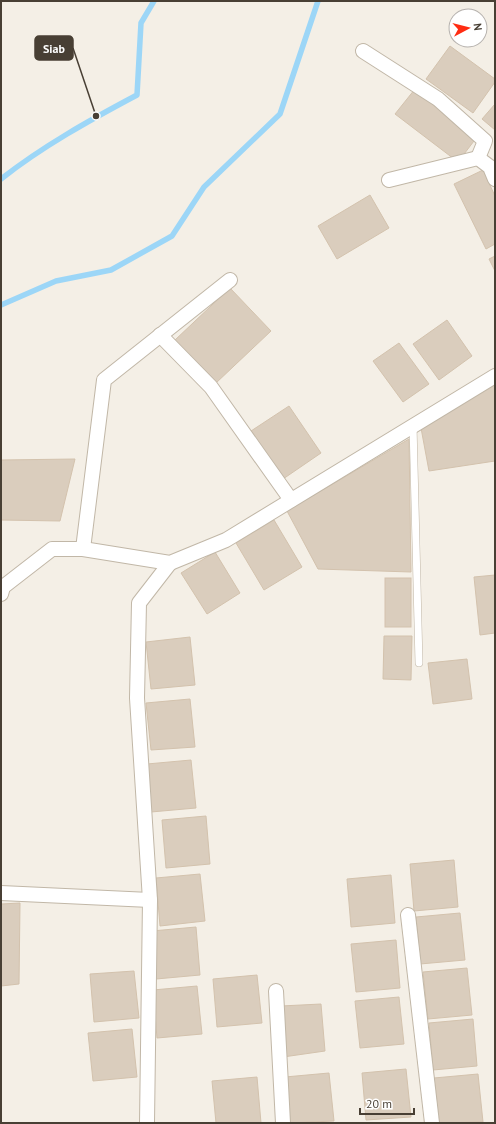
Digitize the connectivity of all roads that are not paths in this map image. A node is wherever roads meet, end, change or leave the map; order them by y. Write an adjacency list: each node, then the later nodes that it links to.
1 (363, 51): 2 (street)
2 (478, 158): 3 (street); 4 (street)
3 (495, 179)
4 (389, 180)
5 (230, 280): 6 (street)
6 (160, 335): 9 (street); 10 (street)
7 (495, 376): 8 (street)
8 (413, 425): 9 (street); 13 (lane)
9 (291, 500): 11 (street)
10 (83, 549): 11 (street); 12 (street)
11 (170, 563): 15 (street)
12 (1, 594)
13 (419, 663)
14 (1, 893): 15 (street)
15 (150, 900): 18 (street)
16 (408, 915): 20 (street)
17 (276, 991): 19 (street)
18 (147, 1123)
19 (283, 1123)
20 (432, 1123)

